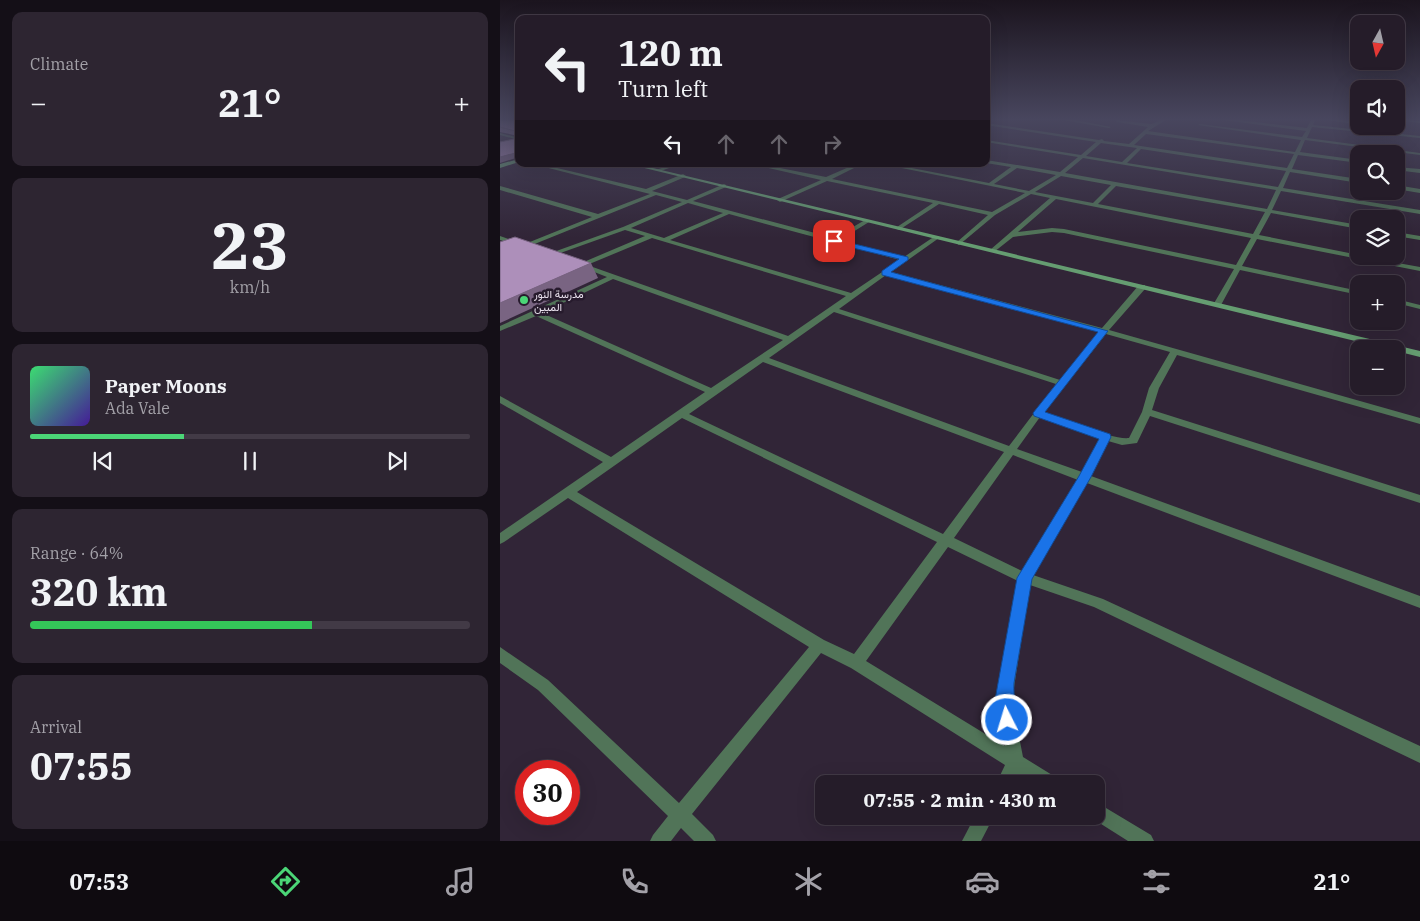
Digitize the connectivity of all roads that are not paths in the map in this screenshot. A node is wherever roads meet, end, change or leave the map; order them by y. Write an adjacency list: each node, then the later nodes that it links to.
1 (1077, 159): 21 (street)
2 (1093, 159): 8 (street)
3 (1128, 159): 8 (street)
4 (1219, 159): 19 (street)
5 (1294, 159): 19 (street)
6 (515, 161): 9 (street)
7 (990, 162): 10 (street)
8 (1123, 164): 29 (street)
9 (500, 166)
10 (1016, 166): 21 (street); 26 (street)
11 (547, 167): 32 (street)
12 (646, 167): 18 (street)
13 (668, 167): 18 (street)
14 (769, 167): 23 (street)
15 (854, 167): 23 (street)
16 (901, 167): 26 (street)
17 (1405, 169): 20 (street)
18 (659, 170): 22 (street)
19 (1288, 170): 24 (street); 29 (street)
20 (1420, 171)
21 (1061, 174): 25 (street); 34 (street)
22 (683, 176): 27 (street); 32 (street)
23 (830, 179): 36 (street); 38 (street)
24 (1350, 180)
25 (1116, 183): 39 (street); 40 (street)
26 (989, 184): 34 (street)
27 (724, 186): 36 (street); 37 (street)
28 (500, 188): 44 (street)
29 (1279, 188): 40 (street); 42 (street)
30 (1405, 188): 31 (street)
31 (1420, 190)
32 (646, 191): 33 (street)
33 (656, 193): 37 (street); 44 (street)
34 (1028, 193): 35 (street); 43 (street)
35 (1054, 198): 39 (street); 49 (street)
36 (780, 200): 45 (street)
37 (686, 201): 41 (street); 47 (street)
38 (939, 202): 43 (street); 48 (street)
39 (1093, 206): 51 (street)
40 (1268, 211): 46 (street); 51 (street)
41 (729, 212): 56 (street); 57 (street)
42 (1420, 212)
43 (993, 214): 58 (street)
44 (597, 216): 59 (street)
45 (868, 221): 48 (street); 57 (street)
46 (1350, 225)
47 (625, 228): 50 (street); 61 (street)
48 (899, 228): 53 (street)
49 (1011, 235): 60 (street); 65 (street)
50 (650, 236): 56 (street); 64 (street)
51 (1253, 236): 65 (street); 66 (street)
52 (1405, 236): 55 (street)
53 (937, 237): 58 (street); 63 (street)
54 (500, 238): 59 (street)
55 (1420, 238)
56 (664, 240): 71 (street)
57 (834, 241): 63 (street)
58 (959, 243): 60 (street)
59 (524, 246): 61 (street); 62 (street)
60 (992, 250): 69 (street)
61 (542, 253): 64 (street)
62 (500, 256)
63 (905, 259): 67 (street)
64 (573, 263): 68 (street)
65 (1237, 267): 70 (street); 73 (street)
66 (1420, 269)
67 (885, 273): 71 (street); 78 (street)
68 (614, 276): 76 (street); 79 (street)
69 (1142, 287): 73 (street); 78 (street)
70 (1350, 291)
71 (852, 296): 75 (street)
72 (1405, 304): 74 (street)
73 (1217, 305): 81 (street)
74 (1420, 307)
75 (832, 309): 79 (street); 83 (street)
76 (536, 313): 77 (street); 84 (street)
77 (500, 329)
78 (1104, 331): 80 (street); 83 (street)
79 (789, 339): 82 (street)
80 (1175, 351): 86 (street); 89 (street)
81 (1420, 354)
82 (761, 358): 84 (street); 91 (street)
83 (1060, 383): 87 (street)
84 (712, 392): 88 (street)
85 (500, 399): 92 (street)
86 (1147, 412): 90 (street); 95 (street)
87 (1038, 413): 90 (street); 91 (street)
88 (681, 414): 92 (street); 97 (street)
89 (1420, 422)
90 (1105, 437): 93 (street)
91 (1012, 450): 93 (street); 97 (street)
92 (611, 462): 94 (street)
93 (1085, 477): 98 (street); 99 (street)
94 (568, 492): 96 (street); 100 (street)
95 (1420, 499)
96 (500, 539)
97 (945, 542): 98 (street); 102 (street)
98 (1025, 578): 103 (street); 104 (street)
99 (1420, 602)
100 (819, 645): 102 (street); 107 (street)
101 (500, 654): 107 (street)
102 (856, 663): 104 (street)
103 (1420, 755)
104 (1016, 762): 105 (street); 106 (street)
105 (1009, 775)
106 (1037, 775)
107 (679, 817): 110 (street); 111 (street)
108 (1105, 817): 113 (street)
109 (980, 825): 112 (street)
110 (659, 841)
111 (706, 841)
112 (971, 841)
113 (1145, 841)

